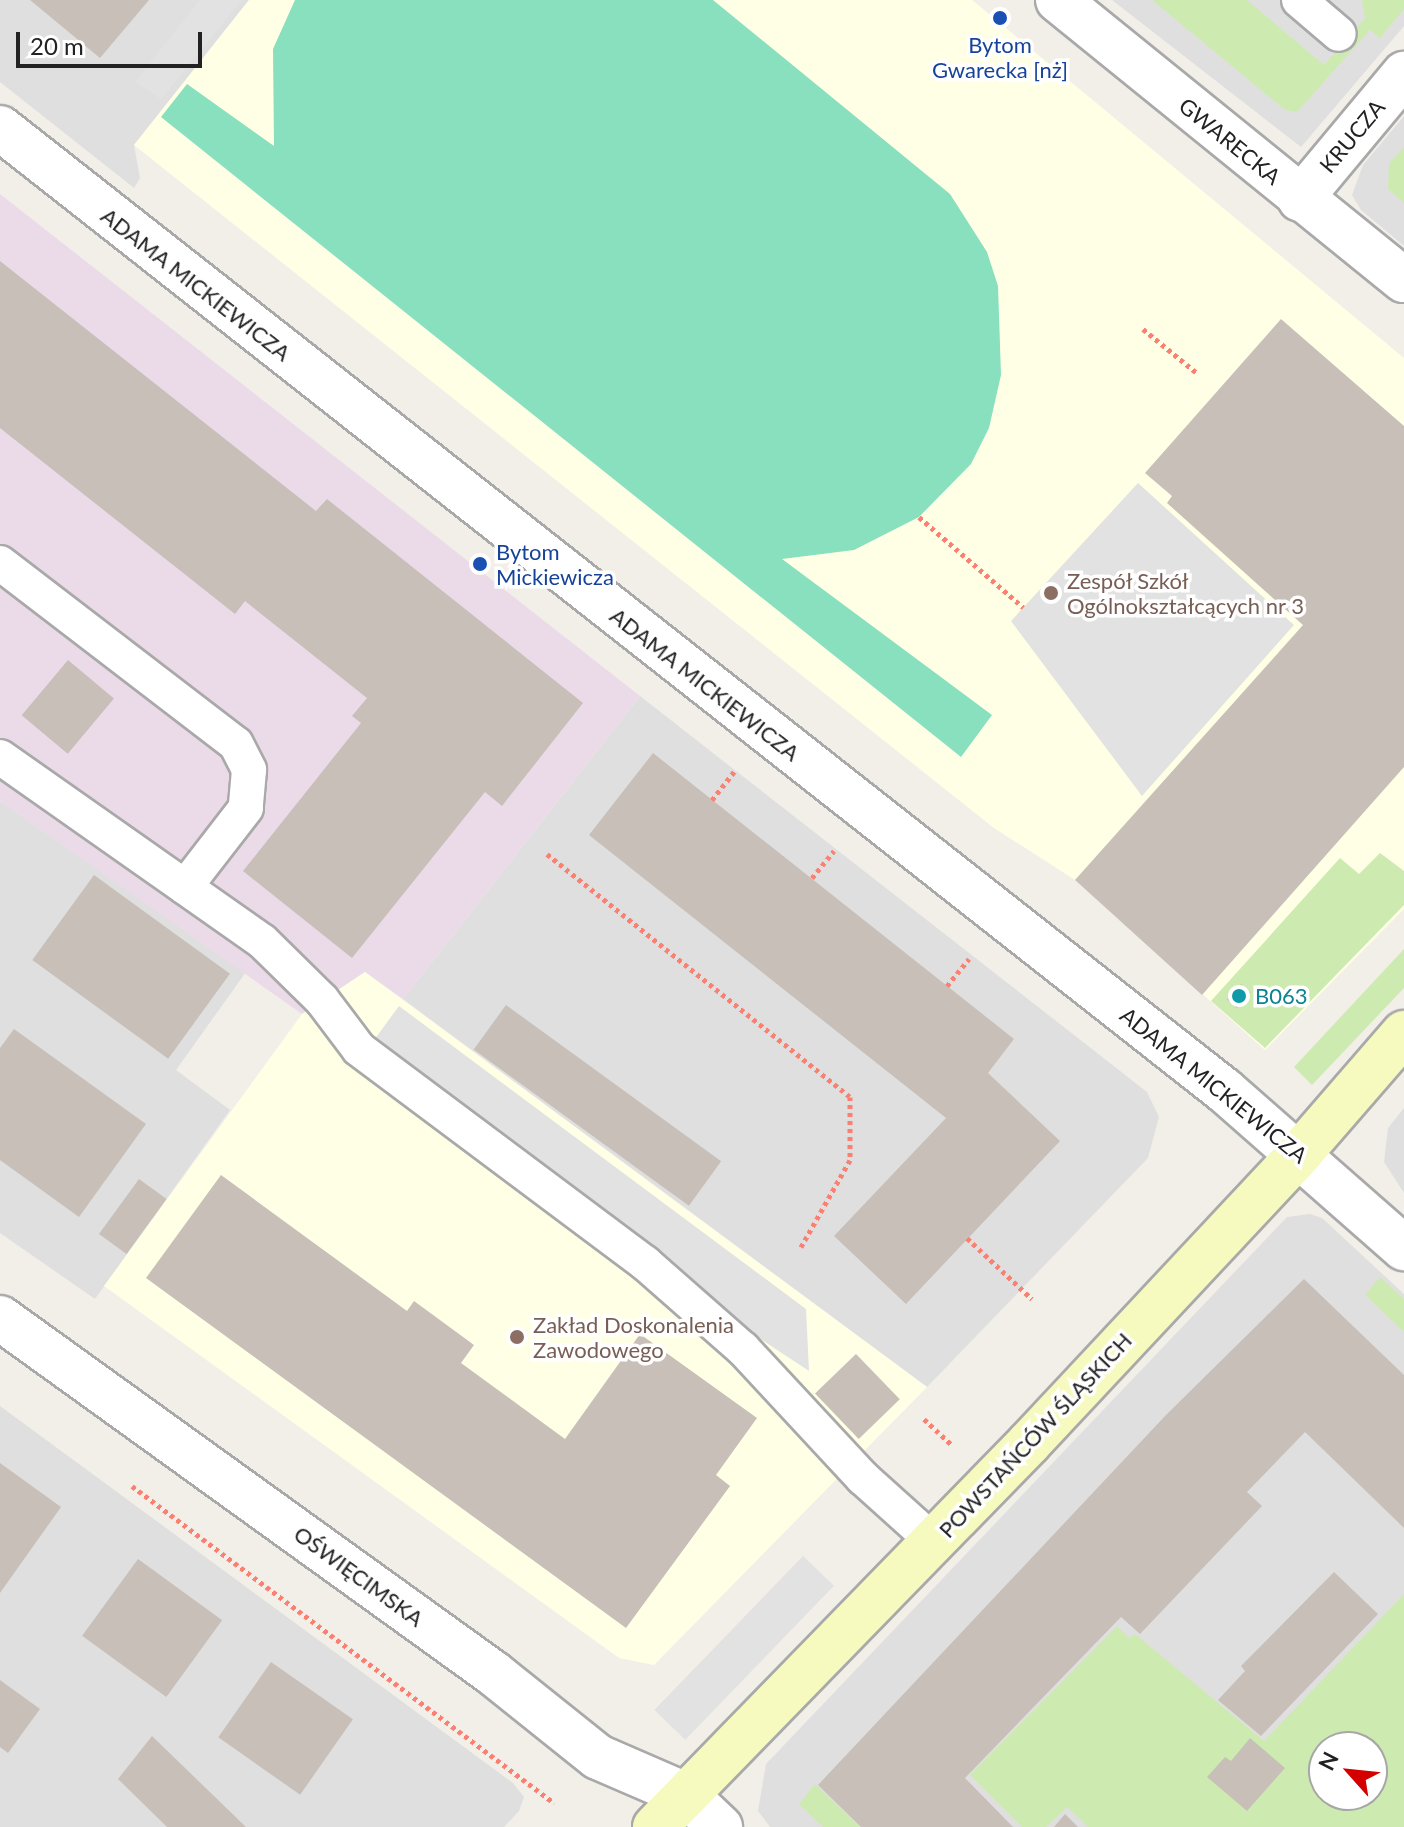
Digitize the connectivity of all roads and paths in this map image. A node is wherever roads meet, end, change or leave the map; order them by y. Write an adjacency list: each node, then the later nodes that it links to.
1 (1299, 0): 3 (lane)
2 (1074, 5): 6 (street, GWARECKA)
3 (1339, 34)
4 (1404, 74): 6 (street, KRUCZA)
5 (0, 128): 23 (street, ADAMA MICKIEWICZA)
6 (1300, 199): 7 (street, GWARECKA)
7 (1404, 280)
8 (1143, 329): 9 (path)
9 (1197, 373)
10 (919, 517): 12 (path)
11 (0, 563): 19 (lane)
12 (1023, 607)
13 (0, 757): 19 (lane)
14 (743, 759): 15 (path)
15 (712, 800)
16 (844, 839): 18 (path)
17 (547, 854): 25 (path)
18 (812, 878)
19 (185, 887): 30 (lane)
20 (971, 955): 21 (path)
21 (947, 986)
22 (1404, 1033): 23 (street, POWSTAŃCÓW ŚLĄSKICH)
23 (1300, 1153): 26 (street, ADAMA MICKIEWICZA); 30 (street, POWSTAŃCÓW ŚLĄSKICH)
24 (967, 1238): 27 (path)
25 (801, 1247)
26 (1404, 1248)
27 (1032, 1299)
28 (0, 1318): 31 (street, OŚWIĘCIMSKA)
29 (126, 1482): 32 (path)
30 (934, 1542): 31 (street, POWSTAŃCÓW ŚLĄSKICH)
31 (686, 1795): 33 (street, POWSTAŃCÓW ŚLĄSKICH); 34 (street, OŚWIĘCIMSKA)
32 (554, 1803)
33 (655, 1827)
34 (720, 1827)

